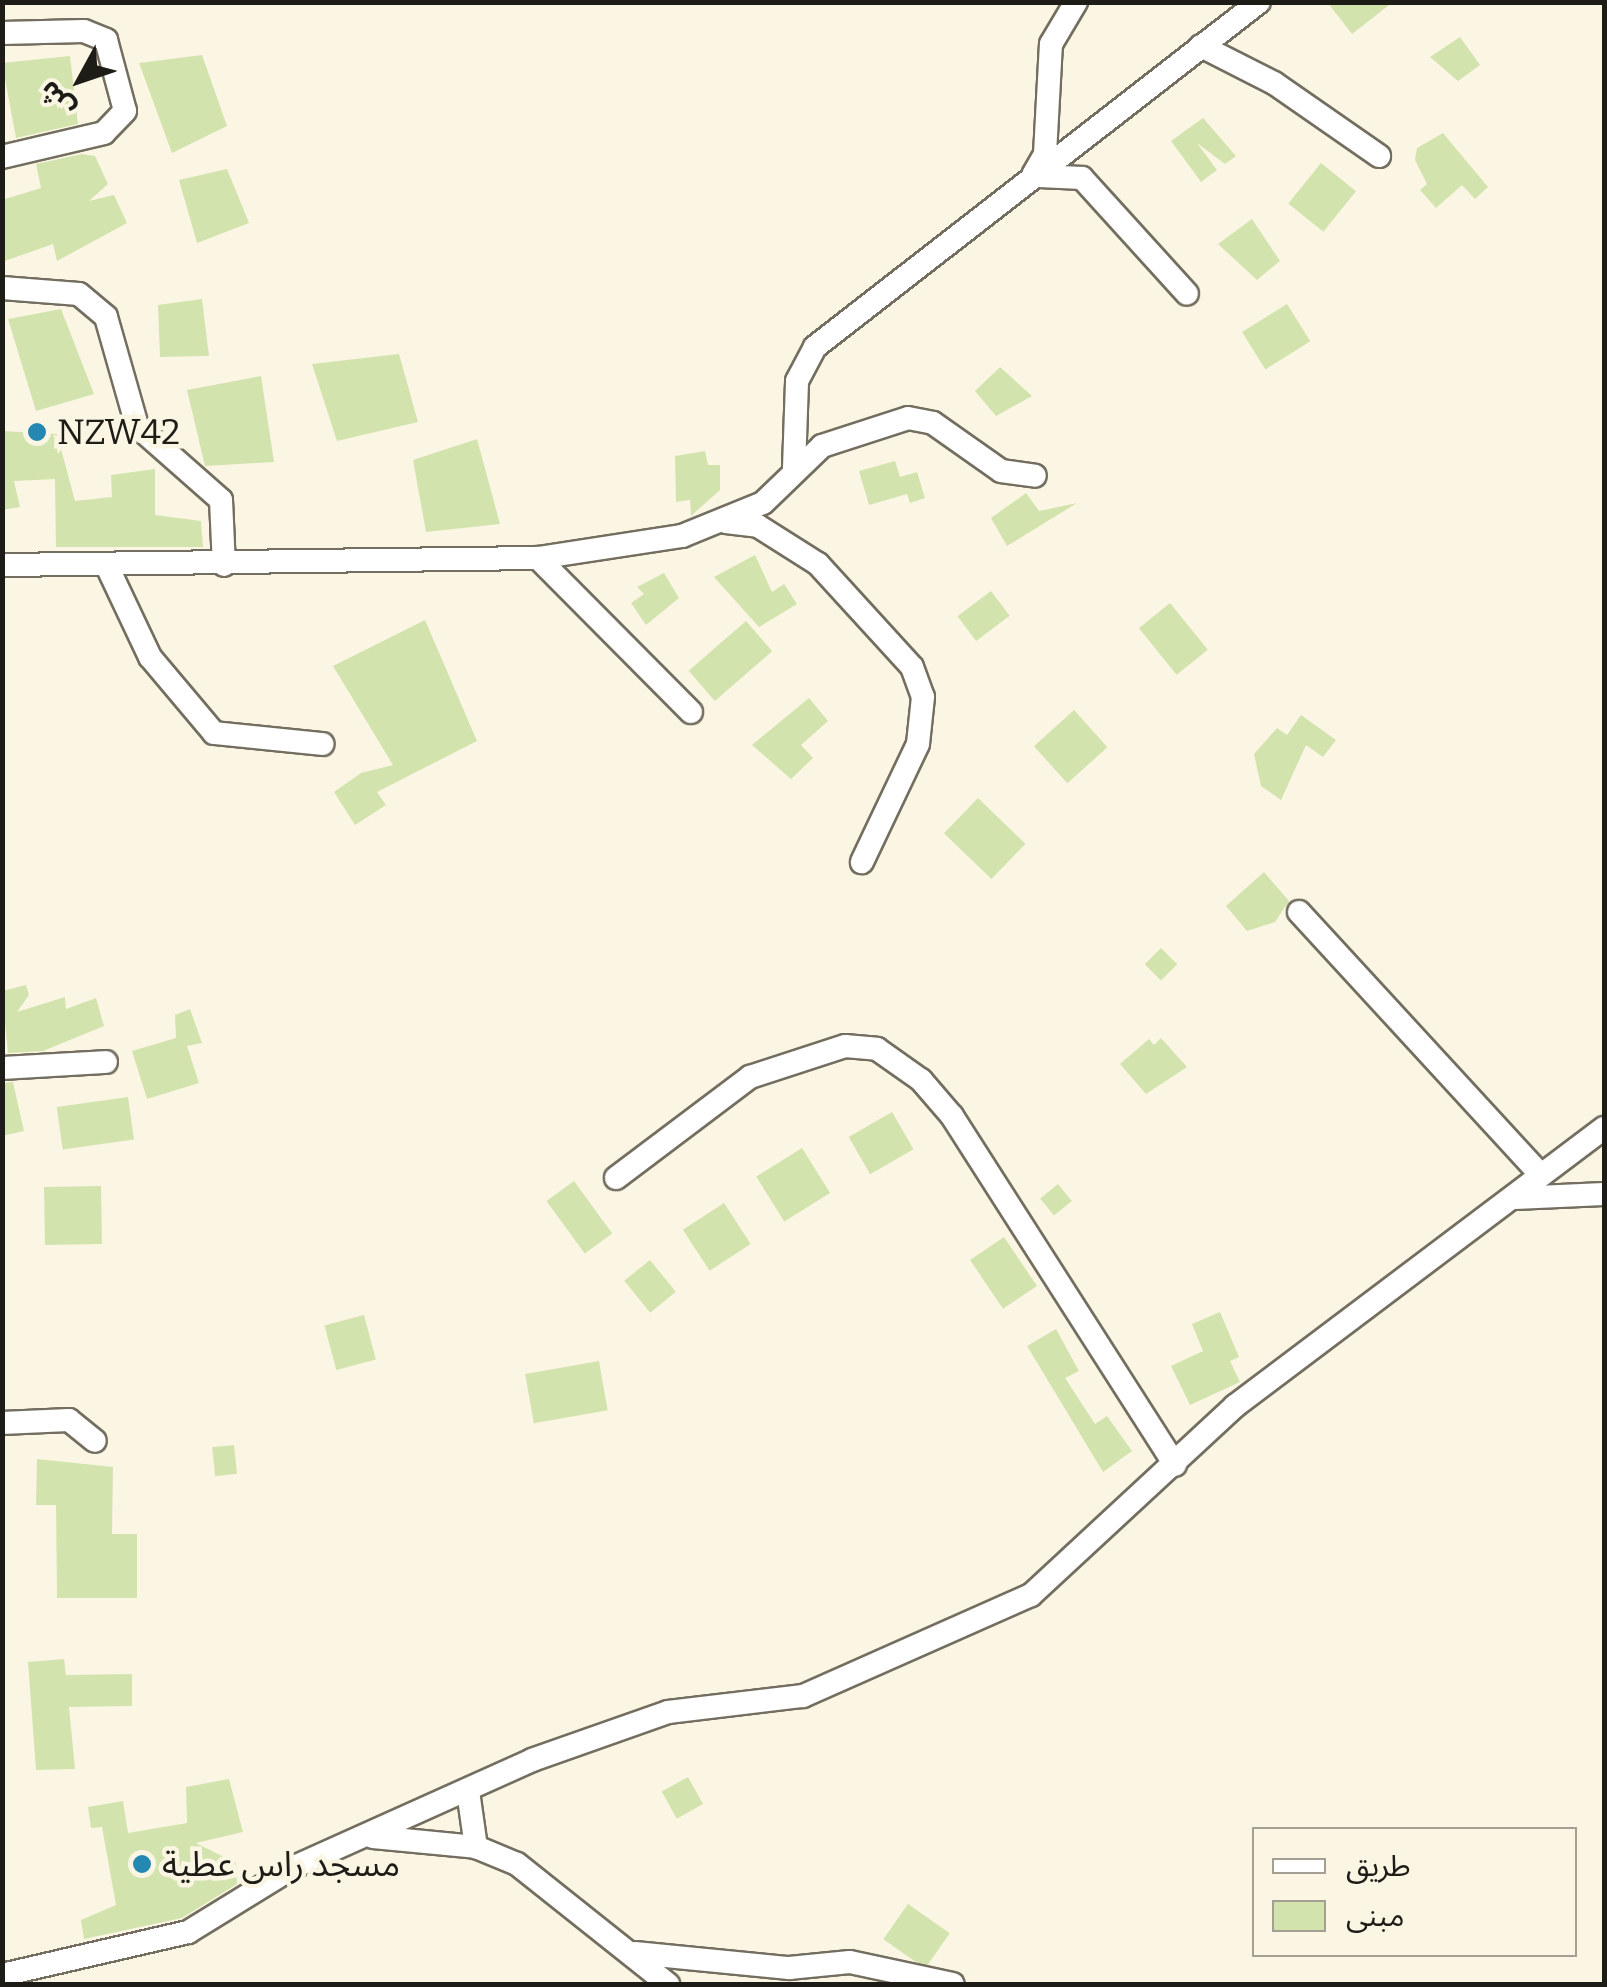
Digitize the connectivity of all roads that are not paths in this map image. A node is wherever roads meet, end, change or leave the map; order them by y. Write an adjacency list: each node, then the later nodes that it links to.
1 (1076, 2): 7 (street)
2 (1259, 2): 4 (street)
3 (2, 32): 6 (street)
4 (1201, 46): 5 (street); 7 (street)
5 (1378, 156)
6 (2, 157)
7 (1033, 181): 9 (street); 10 (street)
8 (2, 288): 15 (street)
9 (1187, 294)
10 (794, 468): 11 (street); 12 (street)
11 (1035, 476)
12 (726, 522): 13 (street); 19 (street)
13 (538, 558): 15 (street); 17 (street)
14 (2, 565): 16 (street)
15 (224, 565): 16 (street)
16 (107, 566): 18 (street)
17 (691, 712)
18 (322, 744)
19 (862, 862)
20 (1299, 912): 24 (street)
21 (106, 1062): 22 (street)
22 (2, 1068)
23 (1604, 1128): 24 (street)
24 (1541, 1175): 27 (street)
25 (616, 1178): 30 (street)
26 (1604, 1194): 27 (street)
27 (1515, 1198): 30 (street)
28 (2, 1423): 29 (street)
29 (95, 1441)
30 (1175, 1465): 31 (street)
31 (468, 1792): 32 (street); 33 (street)
32 (372, 1836): 33 (street); 35 (street)
33 (476, 1846): 34 (street)
34 (635, 1953): 36 (street); 37 (street)
35 (2, 1975)
36 (668, 1984)
37 (952, 1984)

